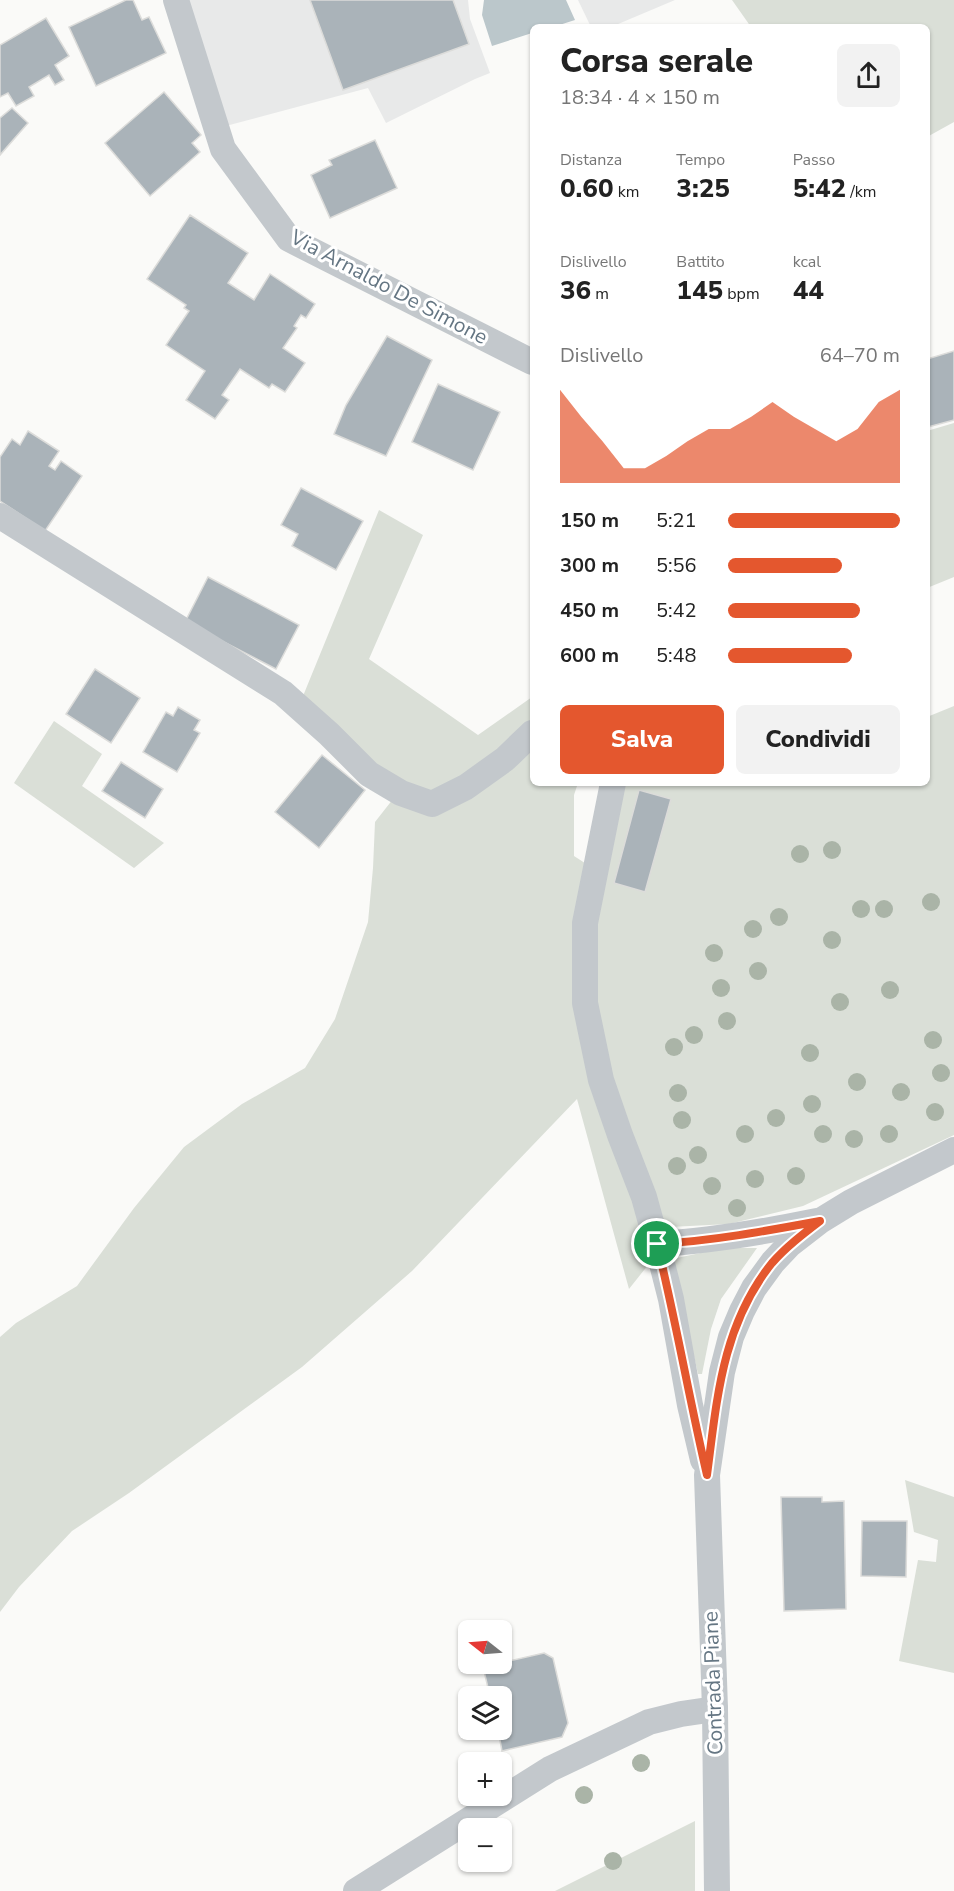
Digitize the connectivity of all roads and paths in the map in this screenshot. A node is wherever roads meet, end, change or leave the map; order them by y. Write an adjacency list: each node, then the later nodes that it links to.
1 (176, 0): 2 (street, Via Arnaldo De Simone)
2 (530, 361)
3 (0, 516): 4 (street)
4 (530, 735)
5 (612, 786): 8 (street)
6 (954, 1150): 7 (street)
7 (820, 1221): 8 (street); 9 (street)
8 (657, 1244): 9 (street)
9 (707, 1475): 10 (street, Contrada Piane)
10 (715, 1709): 11 (street); 12 (street, Contrada Piane)
11 (356, 1891)
12 (717, 1891)

